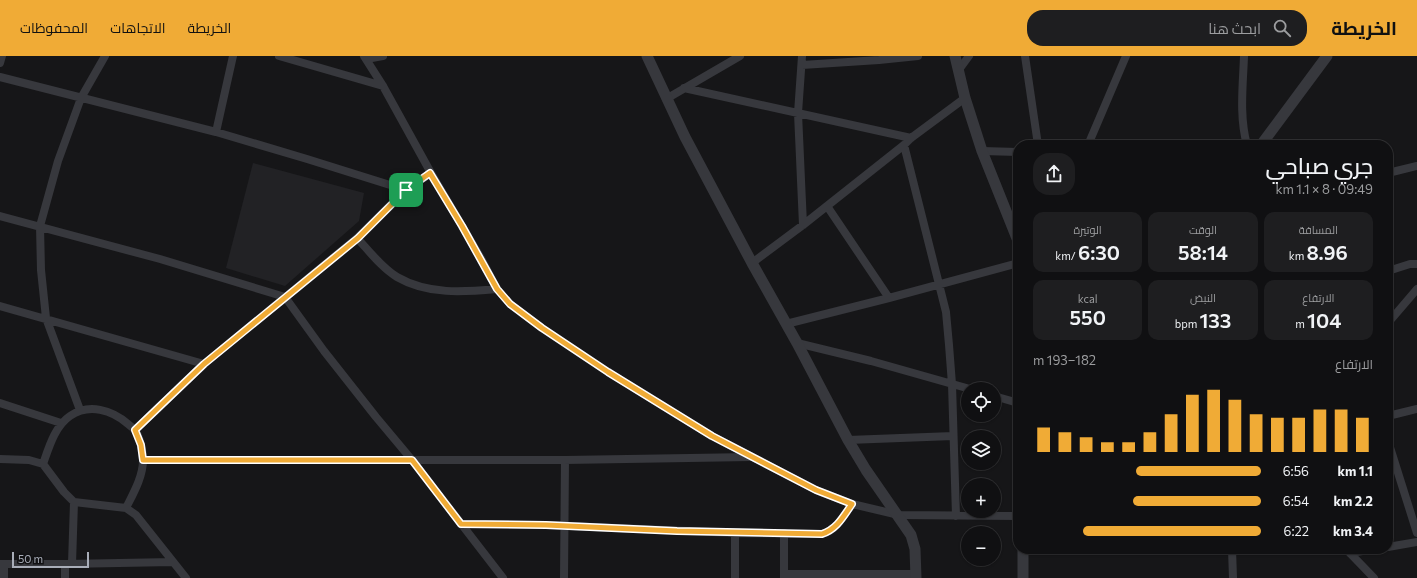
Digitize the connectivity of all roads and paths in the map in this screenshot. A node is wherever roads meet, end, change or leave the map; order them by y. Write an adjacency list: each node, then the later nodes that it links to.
1 (2, 56): 17 (street)
2 (105, 56): 22 (street)
3 (233, 56): 26 (street)
4 (279, 56): 20 (street)
5 (383, 56): 15 (street)
6 (647, 56): 23 (street)
7 (740, 56): 21 (street)
8 (918, 56): 16 (street)
9 (954, 56): 18 (street)
10 (969, 56): 18 (street)
11 (1025, 56): 28 (street)
12 (1126, 56): 29 (street)
13 (1244, 56): 30 (street)
14 (1327, 56): 31 (street)
15 (365, 57): 20 (street)
16 (802, 60): 25 (street)
17 (0, 63)
18 (958, 71): 24 (street)
19 (0, 77): 22 (street)
20 (383, 86): 37 (street)
21 (684, 88): 23 (street); 25 (street)
22 (81, 98): 26 (street); 42 (street)
23 (666, 98): 45 (street)
24 (965, 98): 27 (street); 33 (street)
25 (798, 114): 27 (street); 41 (street)
26 (216, 132): 38 (street)
27 (911, 138): 32 (street)
28 (1037, 140)
29 (1090, 140)
30 (1246, 140)
31 (1265, 140)
32 (904, 145): 39 (street); 49 (street)
33 (982, 151): 34 (street); 43 (street)
34 (1013, 152)
35 (1417, 166): 36 (street)
36 (1393, 172)
37 (430, 173): 38 (street); 50 (street)
38 (406, 190): 44 (street)
39 (827, 206): 41 (street); 53 (street)
40 (0, 216): 42 (street)
41 (803, 225): 45 (street)
42 (40, 226): 52 (street); 56 (street)
43 (1013, 228)
44 (358, 238): 50 (street); 52 (street)
45 (752, 263): 57 (street)
46 (1013, 264): 49 (street)
47 (1417, 264): 48 (street)
48 (1393, 269)
49 (939, 285): 53 (street); 60 (street)
50 (497, 289): 72 (street)
51 (1417, 290): 55 (street)
52 (285, 297): 59 (street); 76 (street)
53 (889, 298): 57 (street)
54 (0, 306): 56 (street)
55 (1393, 317)
56 (46, 318): 59 (street); 66 (street)
57 (786, 324): 58 (street)
58 (797, 343): 60 (street); 71 (street)
59 (204, 364): 69 (street)
60 (952, 384): 61 (street); 70 (street)
61 (961, 386)
62 (1001, 398): 63 (street)
63 (1013, 402)
64 (0, 403): 68 (street)
65 (1417, 409): 67 (street)
66 (80, 410): 68 (street); 69 (street)
67 (1393, 415)
68 (62, 423): 78 (street)
69 (135, 430): 75 (street)
70 (953, 436): 71 (street); 83 (street)
71 (848, 440): 82 (street)
72 (752, 457): 77 (street); 80 (street)
73 (1393, 457): 89 (street)
74 (0, 459): 78 (street)
75 (143, 460): 76 (street); 81 (street)
76 (412, 460): 77 (street); 85 (street)
77 (565, 460): 86 (street)
78 (43, 464): 79 (street)
79 (74, 502): 81 (street); 97 (street)
80 (852, 504): 82 (street); 88 (street)
81 (126, 508): 95 (street)
82 (899, 515): 83 (street); 99 (street)
83 (956, 516): 84 (street)
84 (1013, 516)
85 (461, 524): 86 (street); 103 (street)
86 (565, 526): 87 (street); 104 (street)
87 (735, 532): 88 (street); 105 (street)
88 (784, 533): 98 (street)
89 (1417, 533)
90 (1417, 542): 91 (street)
91 (1393, 546)
92 (1023, 554): 106 (street)
93 (1232, 554): 107 (street)
94 (1351, 554): 108 (street)
95 (173, 562): 97 (street); 102 (street)
96 (2, 564): 97 (street); 100 (street)
97 (69, 564): 101 (street)
98 (784, 576): 99 (street)
99 (916, 576)
100 (4, 578)
101 (65, 578)
102 (186, 578)
103 (503, 578)
104 (564, 578)
105 (735, 578)
106 (1023, 578)
107 (1233, 578)
108 (1374, 578)

